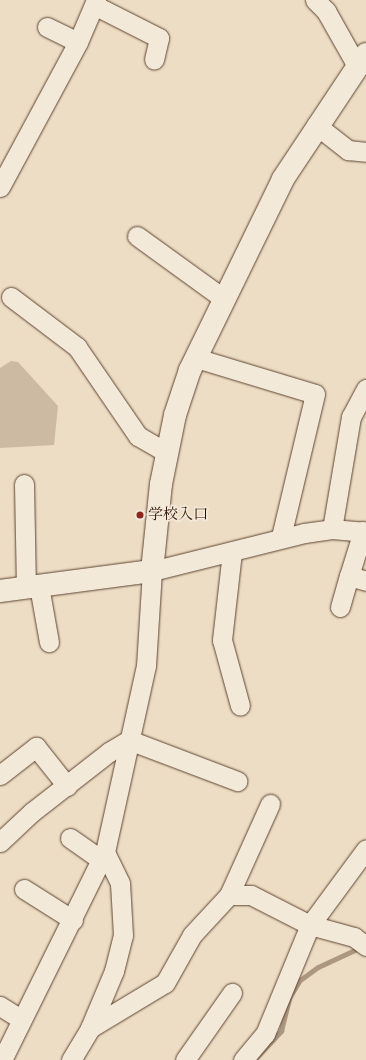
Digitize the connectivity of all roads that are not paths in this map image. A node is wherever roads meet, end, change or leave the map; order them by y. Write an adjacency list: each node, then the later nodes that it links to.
1 (315, 0): 6 (street)
2 (95, 3): 4 (street); 5 (street)
3 (47, 27): 4 (street)
4 (78, 42): 9 (street)
5 (154, 58)
6 (362, 60): 7 (street)
7 (316, 125): 8 (street); 12 (street)
8 (366, 152)
9 (0, 187)
10 (137, 236): 12 (street)
11 (11, 298): 15 (street)
12 (224, 300): 13 (street)
13 (196, 358): 15 (street); 19 (street)
14 (366, 389): 17 (street)
15 (167, 453): 21 (street)
16 (24, 484): 23 (street)
17 (332, 529): 18 (street); 19 (street)
18 (365, 532): 22 (street)
19 (281, 537): 20 (street)
20 (232, 552): 21 (street); 27 (street)
21 (152, 571): 23 (street); 28 (street)
22 (358, 578): 25 (street)
23 (33, 587): 24 (street); 26 (street)
24 (0, 591)
25 (340, 607)
26 (49, 642)
27 (240, 706)
28 (129, 740): 30 (street); 31 (street); 36 (street)
29 (0, 775): 31 (street)
30 (237, 781)
31 (67, 786): 34 (street)
32 (270, 804): 38 (street)
33 (70, 838): 36 (street)
34 (0, 842)
35 (366, 849): 40 (street)
36 (104, 856): 39 (street); 45 (street)
37 (24, 889): 39 (street)
38 (229, 895): 40 (street); 45 (street)
39 (73, 920): 44 (street)
40 (310, 925): 41 (street); 49 (street)
41 (362, 940)
42 (232, 993): 48 (street)
43 (0, 1006): 44 (street)
44 (21, 1019): 46 (street)
45 (90, 1028): 47 (street)
46 (2, 1060)
47 (71, 1060)
48 (185, 1060)
49 (243, 1060)

